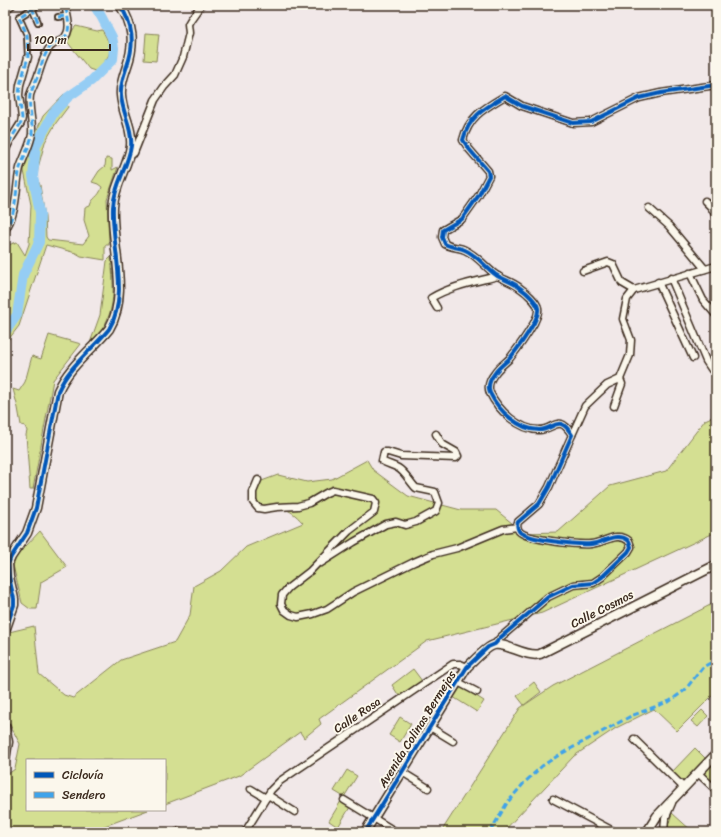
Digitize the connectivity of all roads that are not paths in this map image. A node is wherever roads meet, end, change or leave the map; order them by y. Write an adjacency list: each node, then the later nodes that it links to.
1 (11, 5): 6 (street); 8 (street)
2 (38, 5): 7 (street)
3 (65, 5): 9 (street)
4 (120, 5): 15 (street)
5 (201, 5): 15 (street)
6 (5, 6)
7 (32, 8): 11 (street); 12 (street)
8 (5, 10)
9 (67, 16): 10 (street); 19 (street)
10 (58, 17)
11 (38, 22)
12 (28, 57): 14 (street)
13 (716, 85): 24 (street)
14 (5, 151)
15 (129, 155): 40 (street)
16 (705, 201): 18 (street)
17 (649, 208): 21 (street)
18 (716, 216)
19 (5, 230)
20 (716, 266): 21 (street)
21 (705, 269): 23 (street)
22 (583, 271): 27 (street)
23 (690, 273): 25 (street); 29 (street)
24 (498, 276): 28 (street); 35 (street)
25 (671, 278): 26 (street); 31 (street)
26 (658, 282): 27 (street); 30 (street)
27 (634, 290): 32 (street)
28 (437, 308)
29 (716, 315)
30 (693, 358)
31 (712, 370)
32 (620, 379): 33 (street); 35 (street)
33 (614, 406)
34 (436, 434): 39 (street)
35 (572, 435): 37 (street)
36 (258, 480): 39 (street)
37 (517, 527): 39 (street); 41 (street)
38 (716, 565): 41 (street, Calle Cosmos)
39 (310, 571)
40 (5, 631)
41 (495, 644): 42 (street, Avenida Colinas Bermejas)
42 (467, 667): 43 (street, Avenida Colinas Bermejas); 57 (street, Calle Rosa)
43 (458, 682): 44 (street); 46 (street, Avenida Colinas Bermejas)
44 (477, 692)
45 (5, 726): 50 (street)
46 (430, 727): 48 (street); 51 (street, Avenida Colinas Bermejas)
47 (634, 739): 54 (street)
48 (453, 741)
49 (716, 754): 52 (street)
50 (5, 759)
51 (402, 772): 53 (street); 62 (street, Avenida Colinas Bermejas)
52 (698, 773): 54 (street); 56 (street)
53 (428, 788)
54 (684, 788): 59 (street)
55 (252, 789): 57 (street)
56 (716, 790)
57 (267, 797): 61 (street); 67 (street, Calle Rosa)
58 (553, 799): 69 (street)
59 (674, 799): 63 (street); 72 (street)
60 (344, 800): 62 (street)
61 (295, 812)
62 (374, 818): 64 (street); 68 (street, Avenida Colinas Bermejas)
63 (654, 820): 70 (street); 71 (street)
64 (393, 830)
65 (178, 832): 66 (street)
66 (181, 832)
67 (245, 832)
68 (365, 832)
69 (614, 832)
70 (642, 832)
71 (647, 832)
72 (664, 832)

